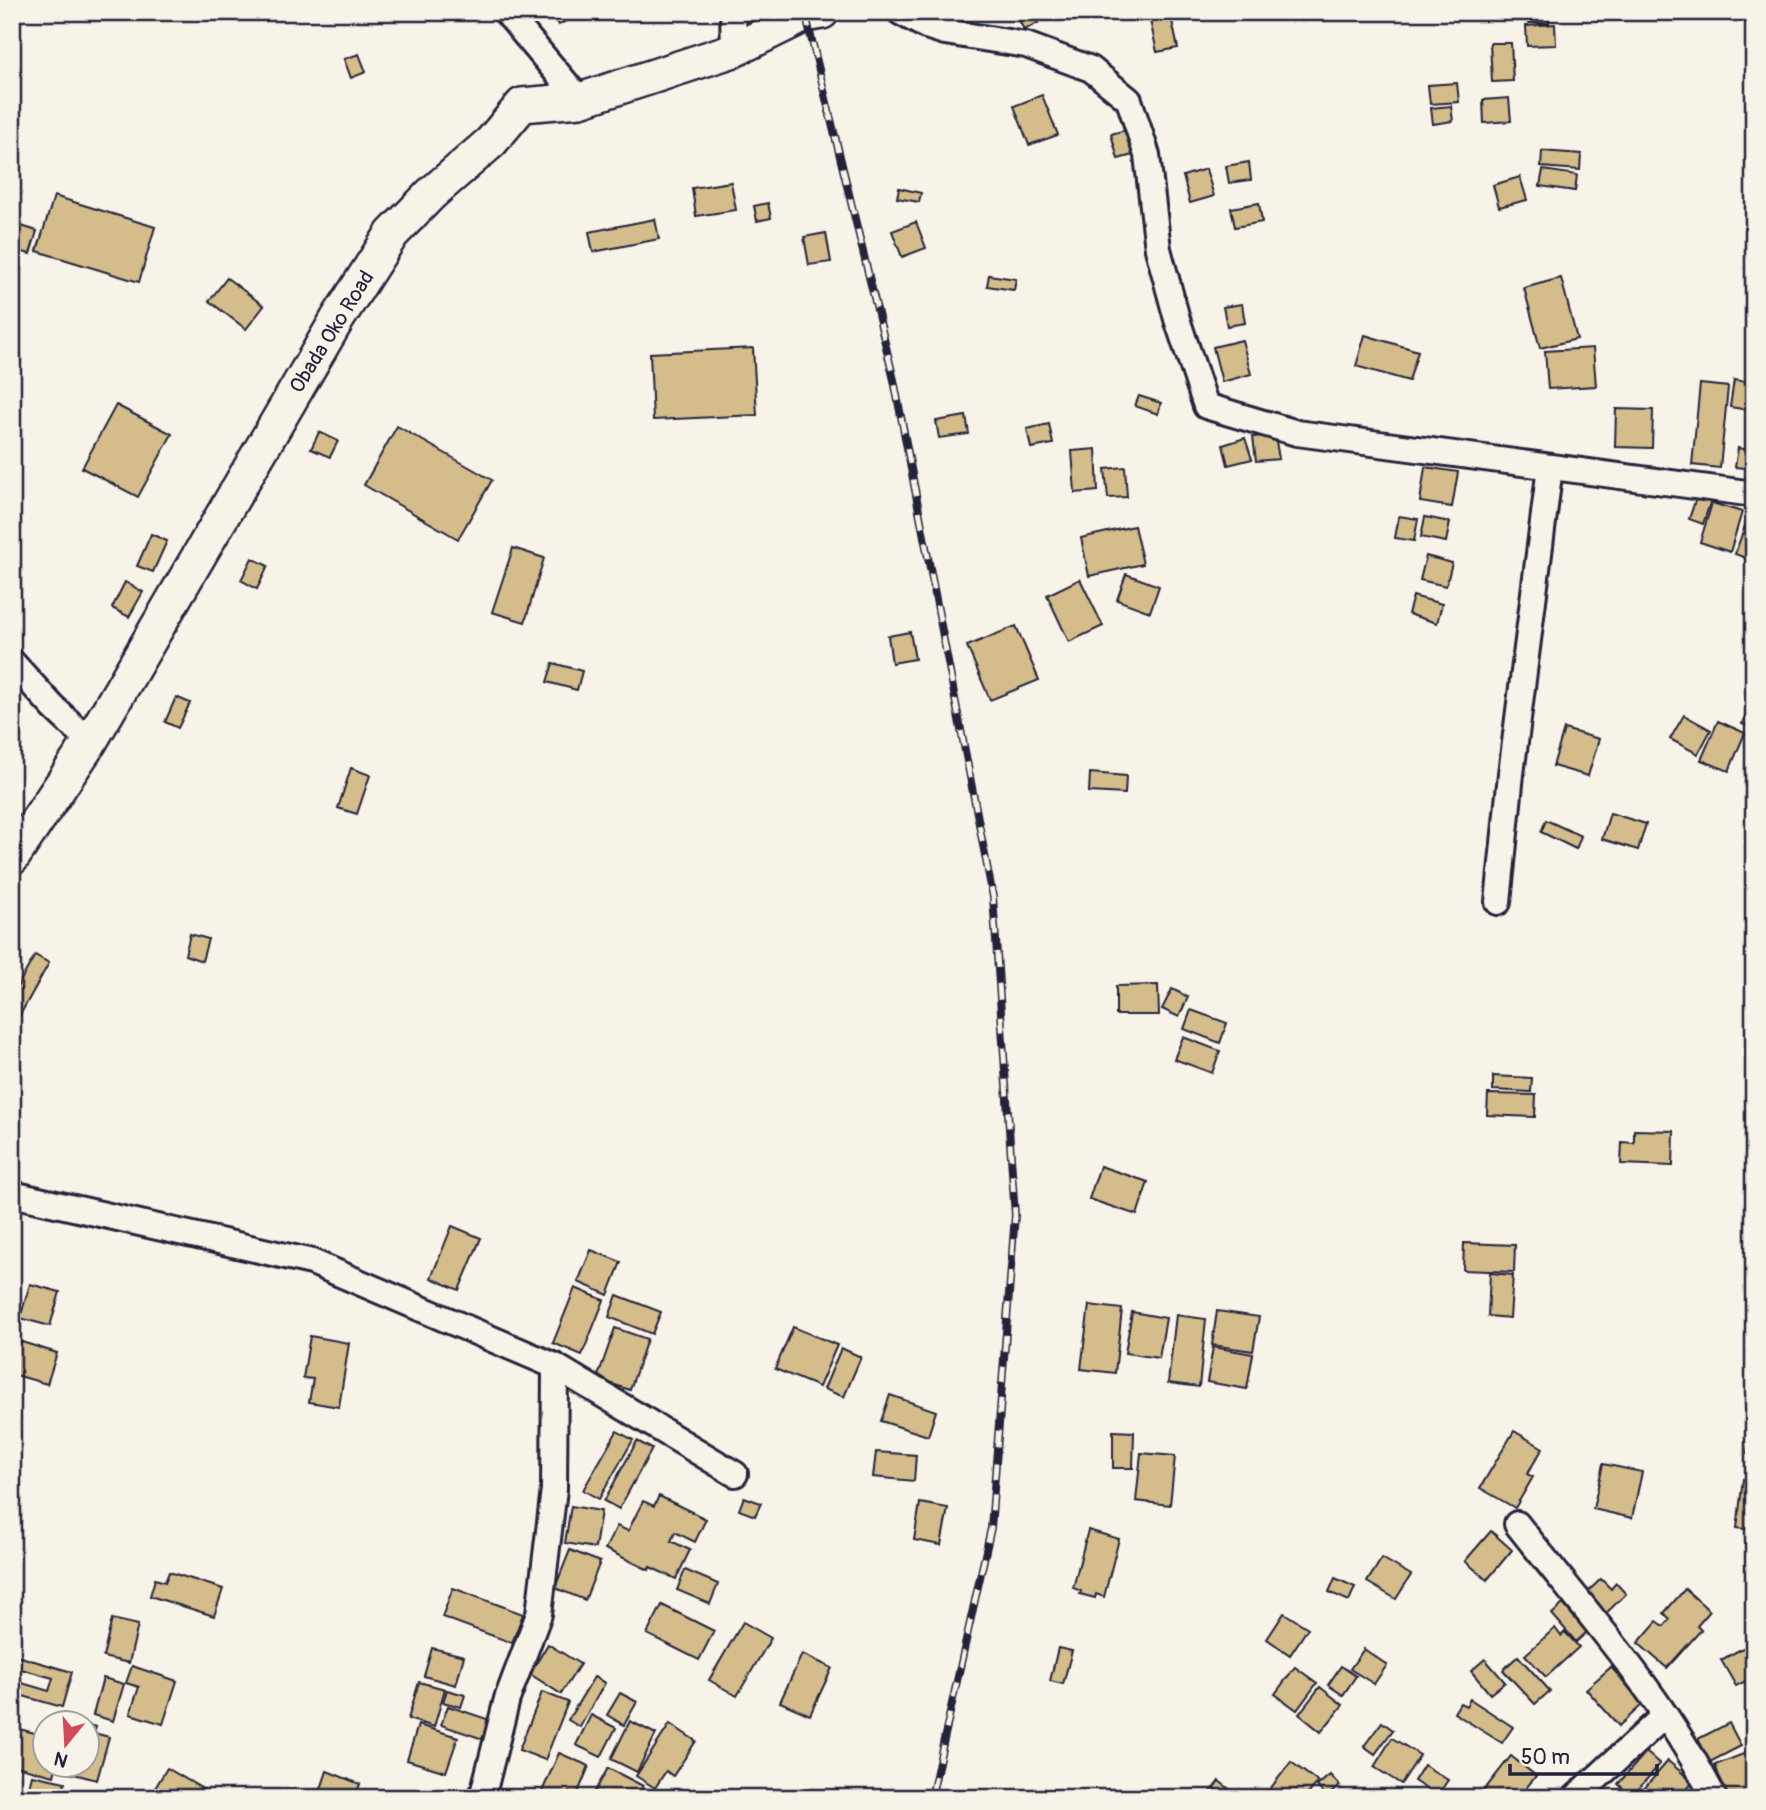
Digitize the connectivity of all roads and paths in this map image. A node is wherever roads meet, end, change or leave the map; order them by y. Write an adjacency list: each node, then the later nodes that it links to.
1 (506, 12): 6 (street)
2 (733, 12): 5 (street)
3 (822, 12): 5 (main road, Obada Oko Road)
4 (900, 12): 7 (street)
5 (734, 50): 6 (main road, Obada Oko Road)
6 (580, 100): 10 (main road, Obada Oko Road)
7 (1550, 467): 8 (street); 12 (street)
8 (1754, 494)
9 (12, 662): 10 (street)
10 (90, 742): 11 (main road, Obada Oko Road)
11 (12, 858)
12 (1498, 902)
13 (12, 1194): 14 (street)
14 (555, 1366): 15 (street); 18 (street)
15 (735, 1474)
16 (1517, 1524): 17 (street)
17 (1665, 1715): 19 (street); 20 (street)
18 (482, 1798)
19 (1575, 1798)
20 (1714, 1798)

